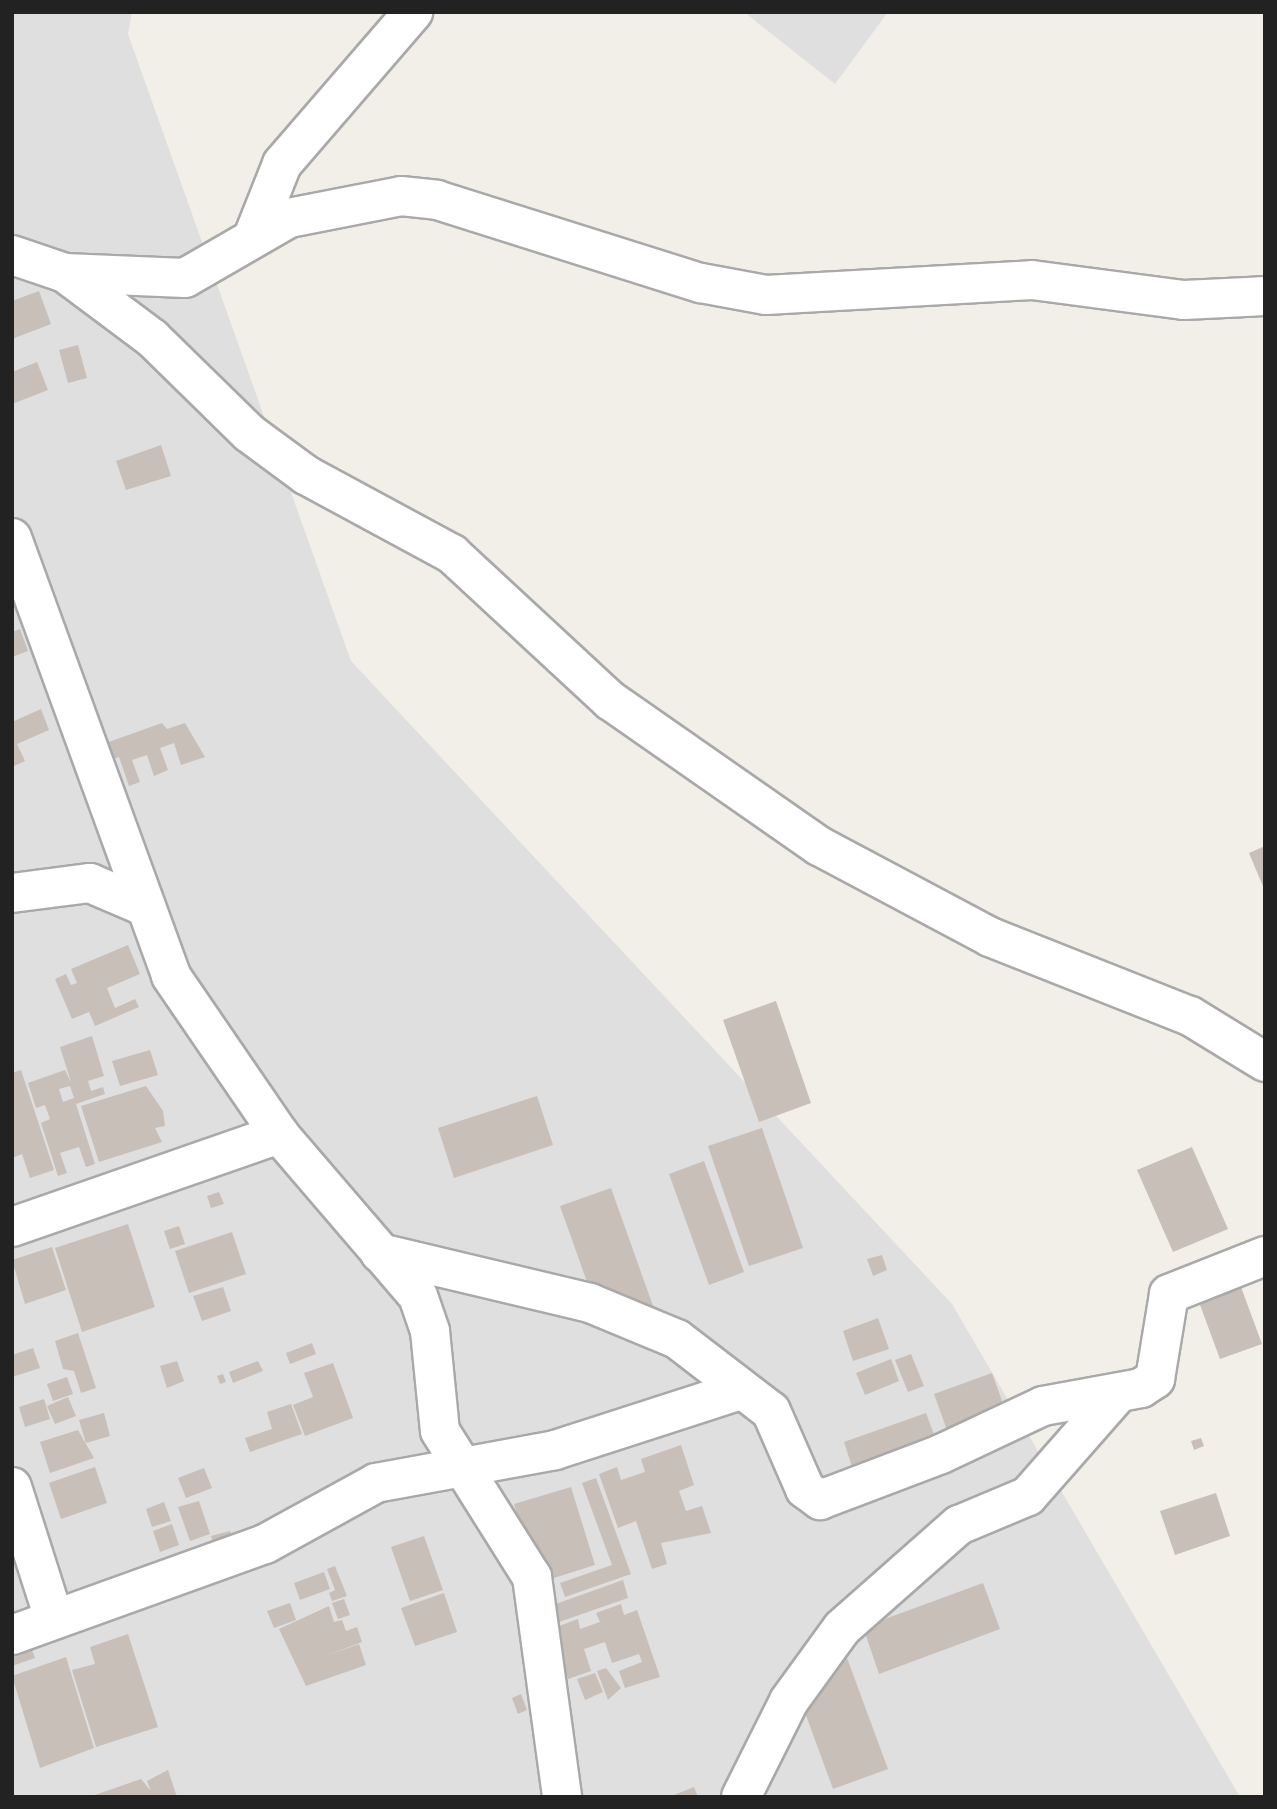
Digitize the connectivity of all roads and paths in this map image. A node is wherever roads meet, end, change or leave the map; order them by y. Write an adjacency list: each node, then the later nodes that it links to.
1 (413, 12): 2 (street)
2 (255, 232): 4 (street); 5 (street)
3 (12, 255): 4 (street)
4 (65, 273): 10 (street)
5 (1265, 296)
6 (12, 538): 7 (street)
7 (27, 638): 9 (street)
8 (12, 893): 9 (street)
9 (146, 907): 11 (street)
10 (1265, 1062)
11 (279, 1134): 12 (street); 13 (street)
12 (12, 1227)
13 (380, 1252): 15 (street); 17 (street)
14 (1265, 1256): 16 (street)
15 (741, 1390): 16 (street); 17 (street)
16 (1115, 1397): 22 (street)
17 (456, 1464): 19 (street); 21 (street)
18 (12, 1488): 19 (street)
19 (54, 1619): 20 (street)
20 (12, 1635)
21 (562, 1797)
22 (741, 1797)

